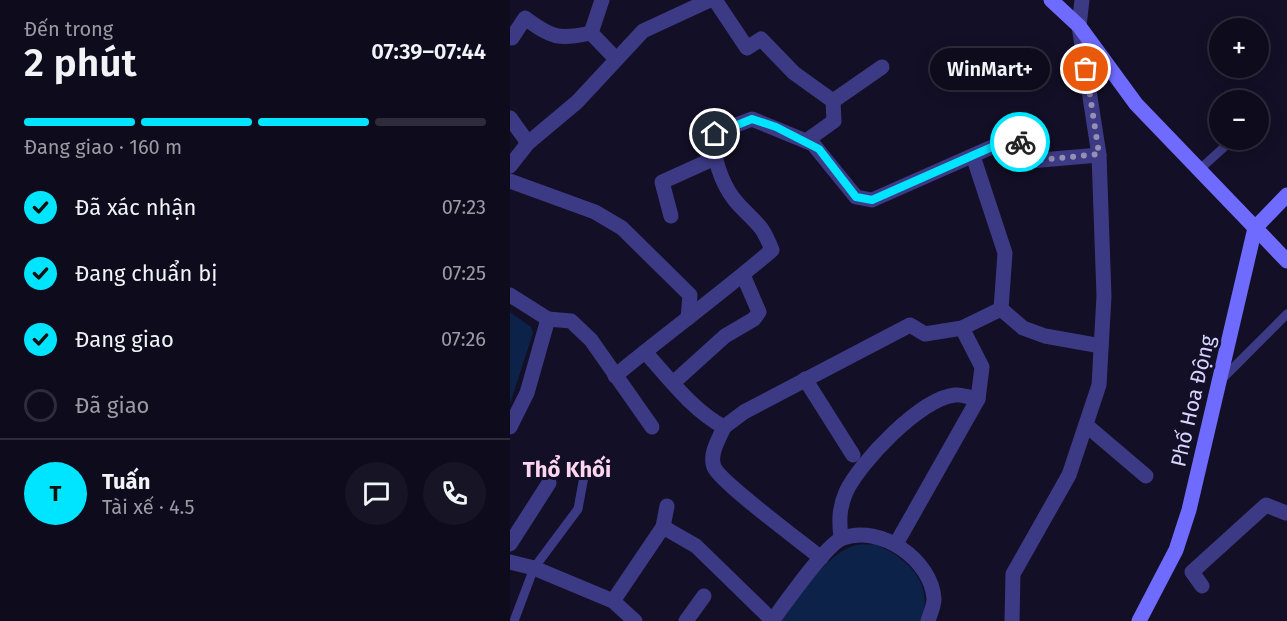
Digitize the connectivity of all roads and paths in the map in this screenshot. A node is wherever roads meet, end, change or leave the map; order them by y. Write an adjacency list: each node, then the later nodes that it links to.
1 (602, 0): 7 (street)
2 (710, 0): 9 (street)
3 (715, 0): 11 (street)
4 (1051, 0): 6 (street)
5 (1082, 0): 6 (street)
6 (1079, 26): 16 (street); 20 (street)
7 (591, 33): 8 (street); 9 (street)
8 (510, 36)
9 (616, 59): 14 (street)
10 (882, 67): 11 (street)
11 (833, 101): 13 (street)
12 (510, 118): 14 (street)
13 (806, 141): 17 (street); 18 (street)
14 (528, 144): 19 (street)
15 (1221, 150): 20 (lane)
16 (1099, 154): 17 (street); 34 (street)
17 (973, 156): 29 (street)
18 (715, 158): 23 (street); 27 (street)
19 (510, 166)
20 (1200, 169): 24 (street)
21 (510, 181): 31 (street)
22 (1287, 195): 24 (street)
23 (671, 216)
24 (1255, 228): 25 (street); 26 (street, Phố Hoa Động)
25 (1282, 256): 26 (street)
26 (1248, 259): 38 (street, Phố Hoa Động)
27 (743, 275): 31 (street); 39 (street)
28 (510, 295): 32 (street)
29 (1001, 309): 33 (street); 34 (street)
30 (1287, 314): 38 (lane)
31 (688, 318): 35 (street)
32 (548, 319): 36 (street); 42 (street)
33 (962, 328): 37 (street); 40 (street)
34 (1101, 346): 41 (street)
35 (645, 352): 36 (street); 39 (street)
36 (615, 376): 43 (street)
37 (805, 380): 44 (street); 45 (street)
38 (1219, 381): 67 (street, Phố Hoa Động)
39 (673, 383): 44 (street)
40 (978, 399): 52 (street); 54 (street)
41 (1086, 425): 47 (street); 66 (street)
42 (510, 427)
43 (652, 427)
44 (724, 427): 55 (street)
45 (853, 455)
46 (585, 471): 57 (lane)
47 (1146, 476)
48 (549, 483): 53 (street)
49 (667, 506): 51 (street)
50 (1287, 513): 58 (street)
51 (663, 527): 60 (street); 64 (street)
52 (841, 538): 54 (street); 55 (street)
53 (510, 544)
54 (896, 544): 65 (street)
55 (821, 558): 64 (street)
56 (510, 562): 57 (street)
57 (534, 568): 60 (street); 61 (lane)
58 (1202, 586)
59 (704, 596): 63 (street)
60 (614, 602): 62 (street)
61 (514, 621)
62 (634, 621)
63 (686, 621)
64 (772, 621)
65 (928, 621)
66 (1012, 621)
67 (1139, 621)

